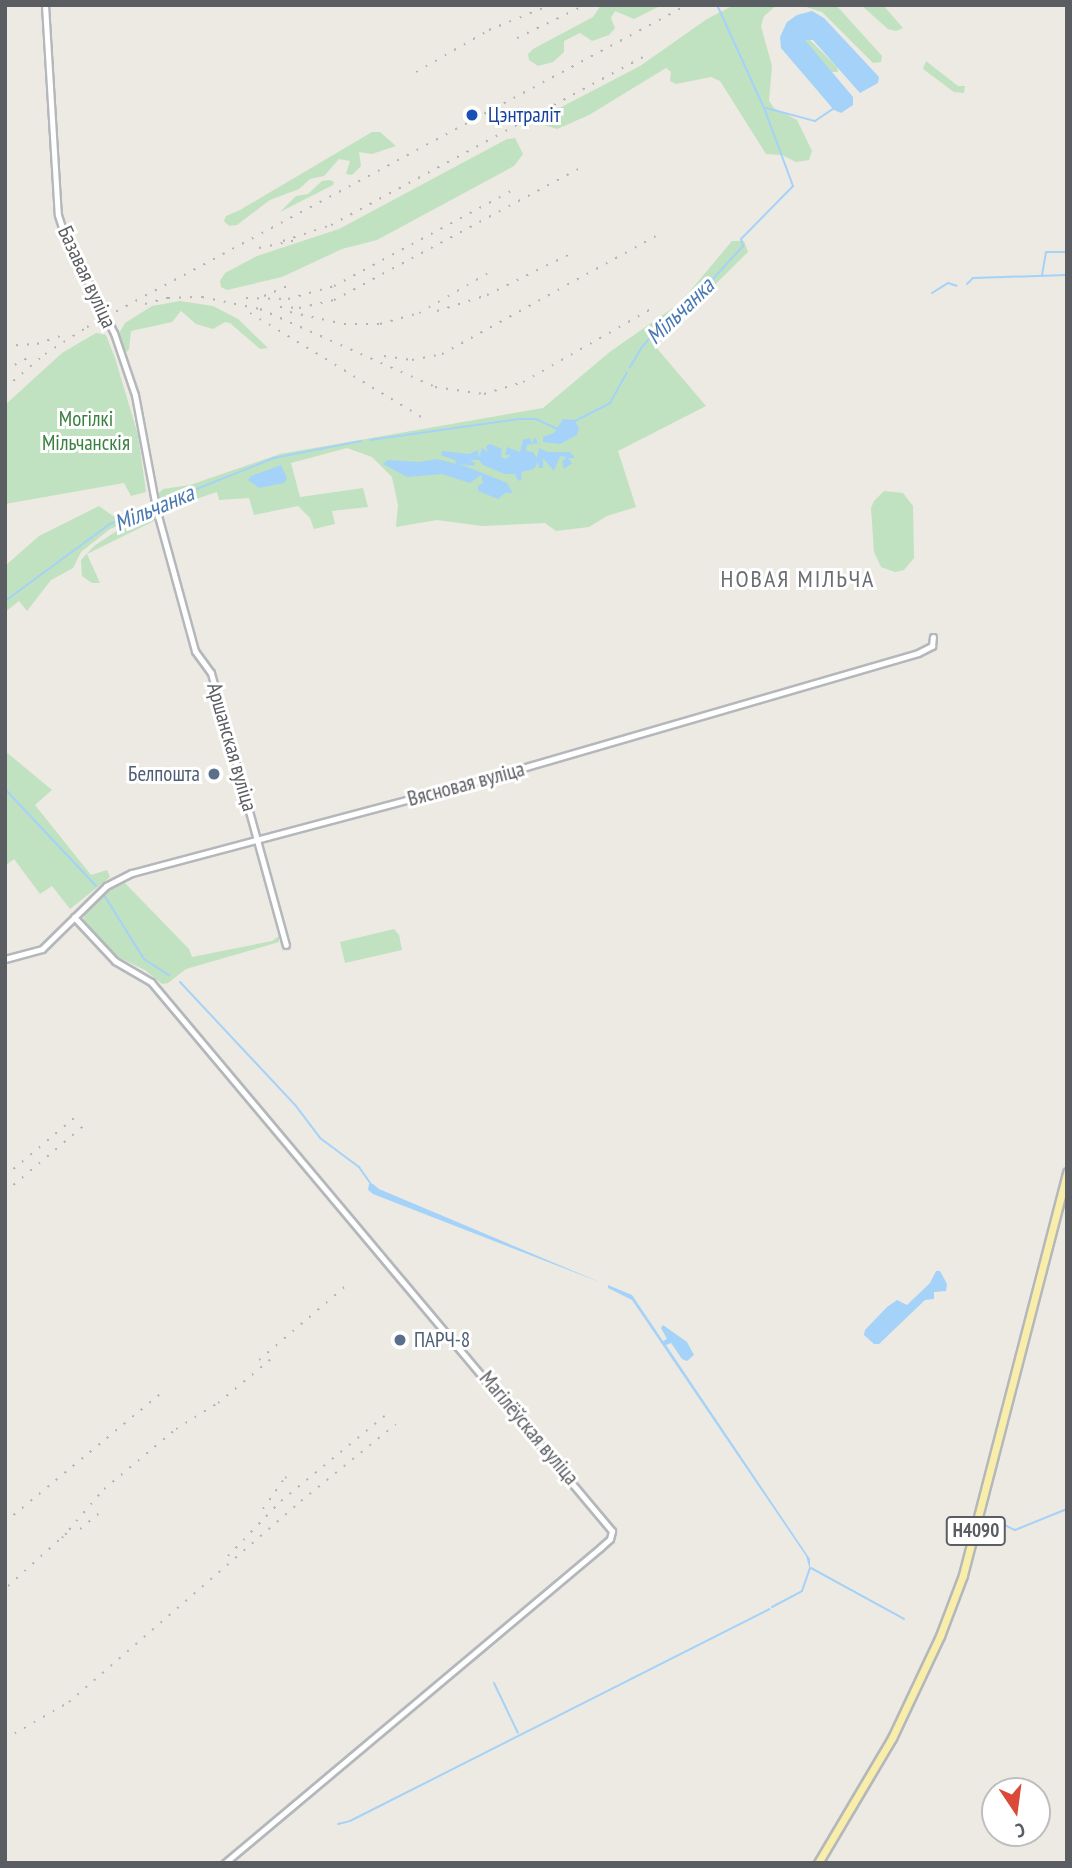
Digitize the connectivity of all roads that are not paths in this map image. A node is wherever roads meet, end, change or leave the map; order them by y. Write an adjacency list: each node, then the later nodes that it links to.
1 (45, 5): 2 (street, Базавая вуліца)
2 (157, 512): 4 (street, Аршанская вуліца)
3 (933, 637): 4 (street, Вясновая вуліца)
4 (258, 840): 5 (street, Вясновая вуліца); 6 (street, Аршанская вуліца)
5 (74, 917): 7 (street, Вясновая вуліца); 9 (street, Магілёўская вуліца)
6 (286, 945)
7 (5, 958)
8 (1067, 1172): 10 (main road, Н4090)
9 (225, 1863)
10 (818, 1863)

